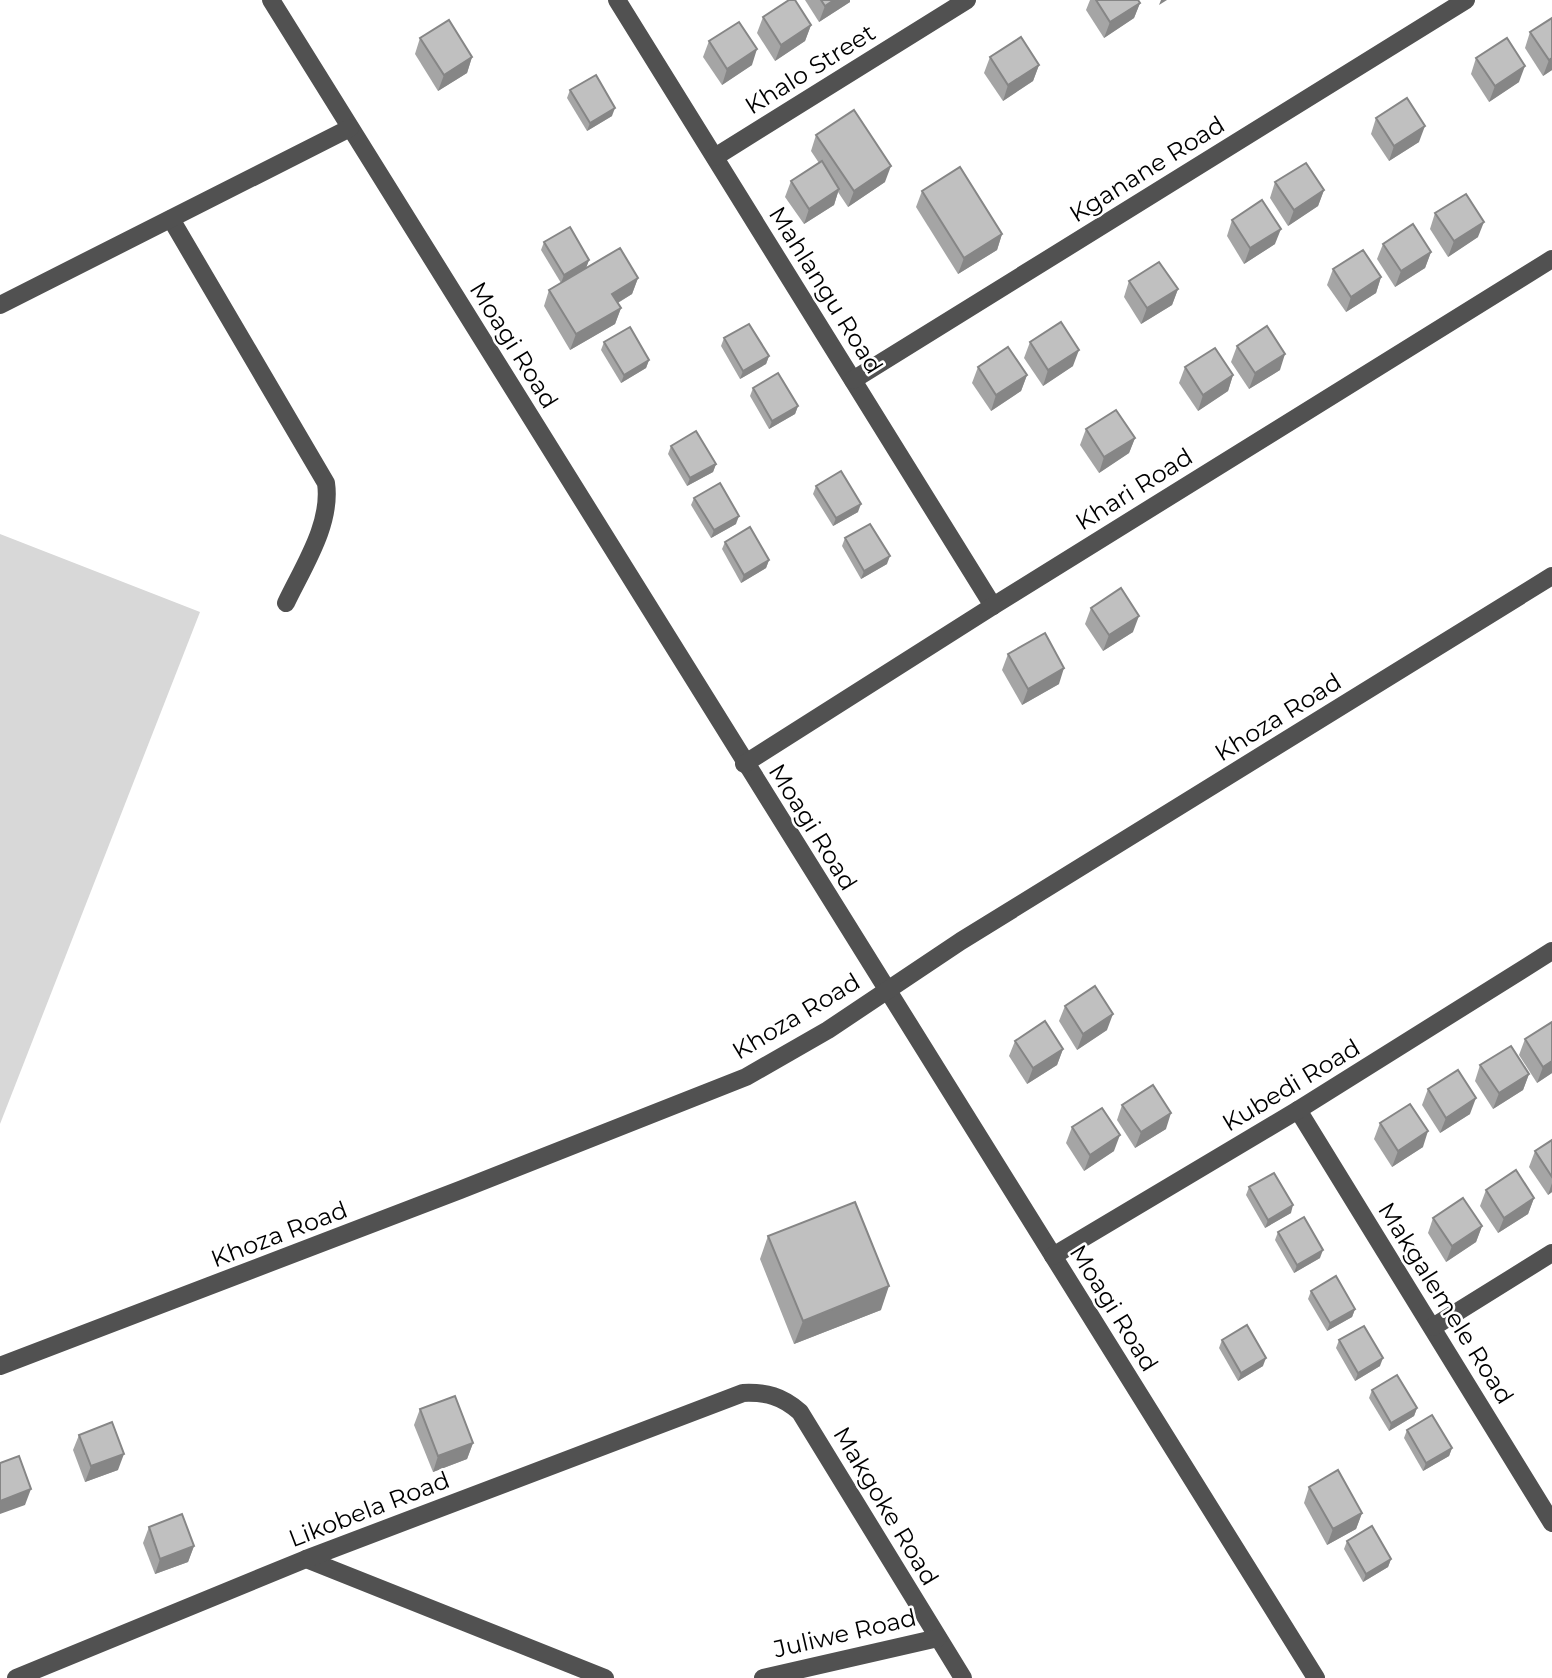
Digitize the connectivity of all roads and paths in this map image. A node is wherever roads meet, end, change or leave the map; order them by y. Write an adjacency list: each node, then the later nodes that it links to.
1 (271, 0): 5 (street, Moagi Road)
2 (617, 0): 6 (street, Mahlangu Road)
3 (967, 0): 6 (street, Khalo Street)
4 (1466, 0): 10 (street, Kganane Road)
5 (350, 128): 7 (street); 14 (street, Moagi Road)
6 (715, 157): 10 (street, Mahlangu Road)
7 (171, 219): 9 (street); 12 (street)
8 (1552, 260): 13 (street, Khari Road)
9 (0, 305)
10 (853, 380): 13 (street, Mahlangu Road)
11 (1552, 576): 16 (street, Khoza Road)
12 (286, 603)
13 (993, 606): 14 (street, Khari Road)
14 (744, 764): 16 (street, Moagi Road)
15 (1552, 951): 17 (street, Kubedi Road)
16 (886, 990): 19 (street, Moagi Road); 21 (street, Khoza Road)
17 (1298, 1110): 19 (street, Kubedi Road); 20 (street, Makgalemele Road)
18 (1552, 1254): 20 (street)
19 (1053, 1256): 30 (street, Moagi Road)
20 (1433, 1327): 23 (street, Makgalemele Road)
21 (0, 1366)
22 (743, 1393): 24 (street, Likobela Road); 25 (street, Makgoke Road)
23 (1552, 1523)
24 (306, 1559): 26 (street, Likobela Road); 27 (street)
25 (938, 1638): 28 (street, Juliwe Road); 29 (street, Makgoke Road)
26 (16, 1678)
27 (605, 1678)
28 (763, 1678)
29 (963, 1678)
30 (1316, 1678)

